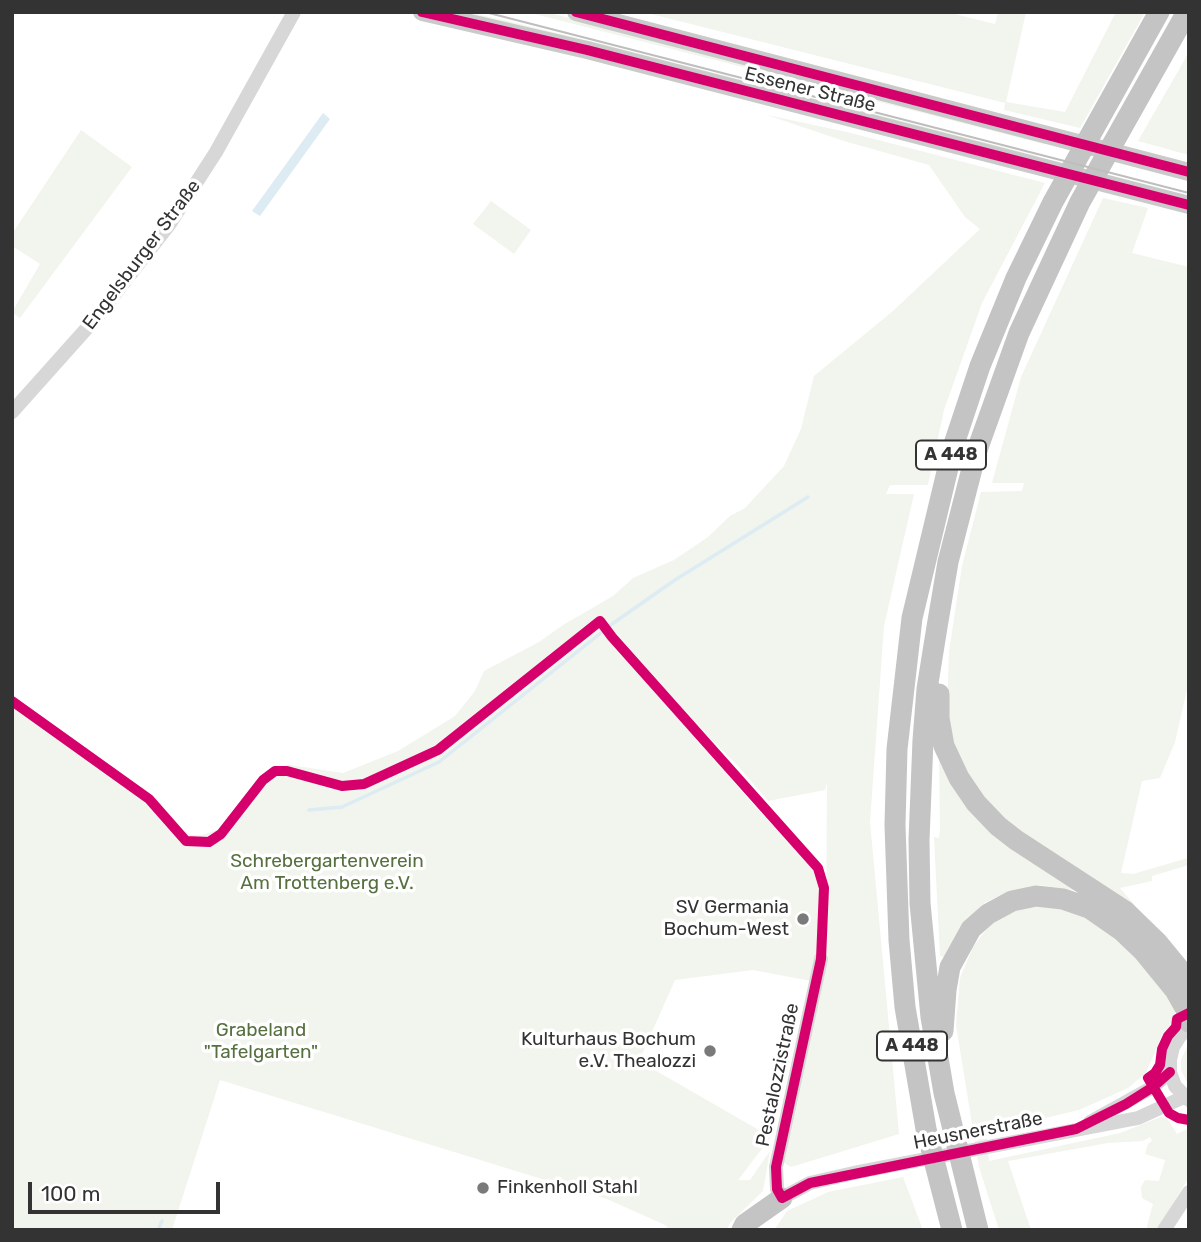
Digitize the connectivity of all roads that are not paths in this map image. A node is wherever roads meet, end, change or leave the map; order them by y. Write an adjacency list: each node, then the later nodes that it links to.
1 (294, 12): 8 (street, Engelsburger Straße)
2 (422, 12): 7 (main road, Essener Straße)
3 (576, 12): 6 (main road, Essener Straße)
4 (1159, 12): 18 (highway, A 448)
5 (1187, 12): 9 (highway, A 448)
6 (1189, 172)
7 (1189, 205)
8 (12, 412)
9 (948, 562): 11 (highway); 15 (highway, A 448)
10 (821, 959): 20 (street, Pestalozzistraße)
11 (1188, 980)
12 (1189, 1022): 15 (highway)
13 (1189, 1028): 14 (street)
14 (1170, 1072): 16 (street); 17 (street, Heusnerstraße)
15 (944, 1093): 25 (highway, A 448)
16 (1186, 1098): 17 (street, Heusnerstraße)
17 (1076, 1129): 20 (street, Heusnerstraße)
18 (931, 1151): 23 (highway); 24 (highway, A 448)
19 (1188, 1192): 26 (street)
20 (782, 1198): 21 (highway); 22 (highway)
21 (741, 1230)
22 (760, 1230)
23 (944, 1230)
24 (952, 1230)
25 (978, 1230)
26 (1164, 1230)

